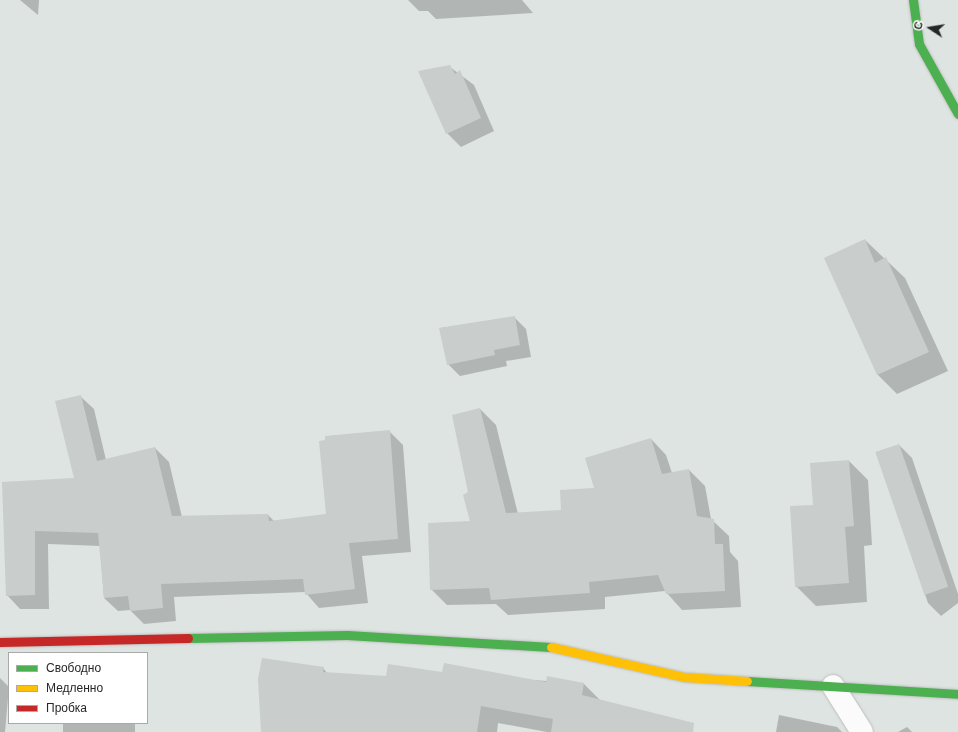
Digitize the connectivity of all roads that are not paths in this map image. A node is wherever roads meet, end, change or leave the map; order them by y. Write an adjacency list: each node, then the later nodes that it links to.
1 (913, 0): 2 (street)
2 (958, 114)
3 (0, 642): 4 (street)
4 (833, 686): 5 (street); 6 (street)
5 (958, 694)
6 (862, 732)

